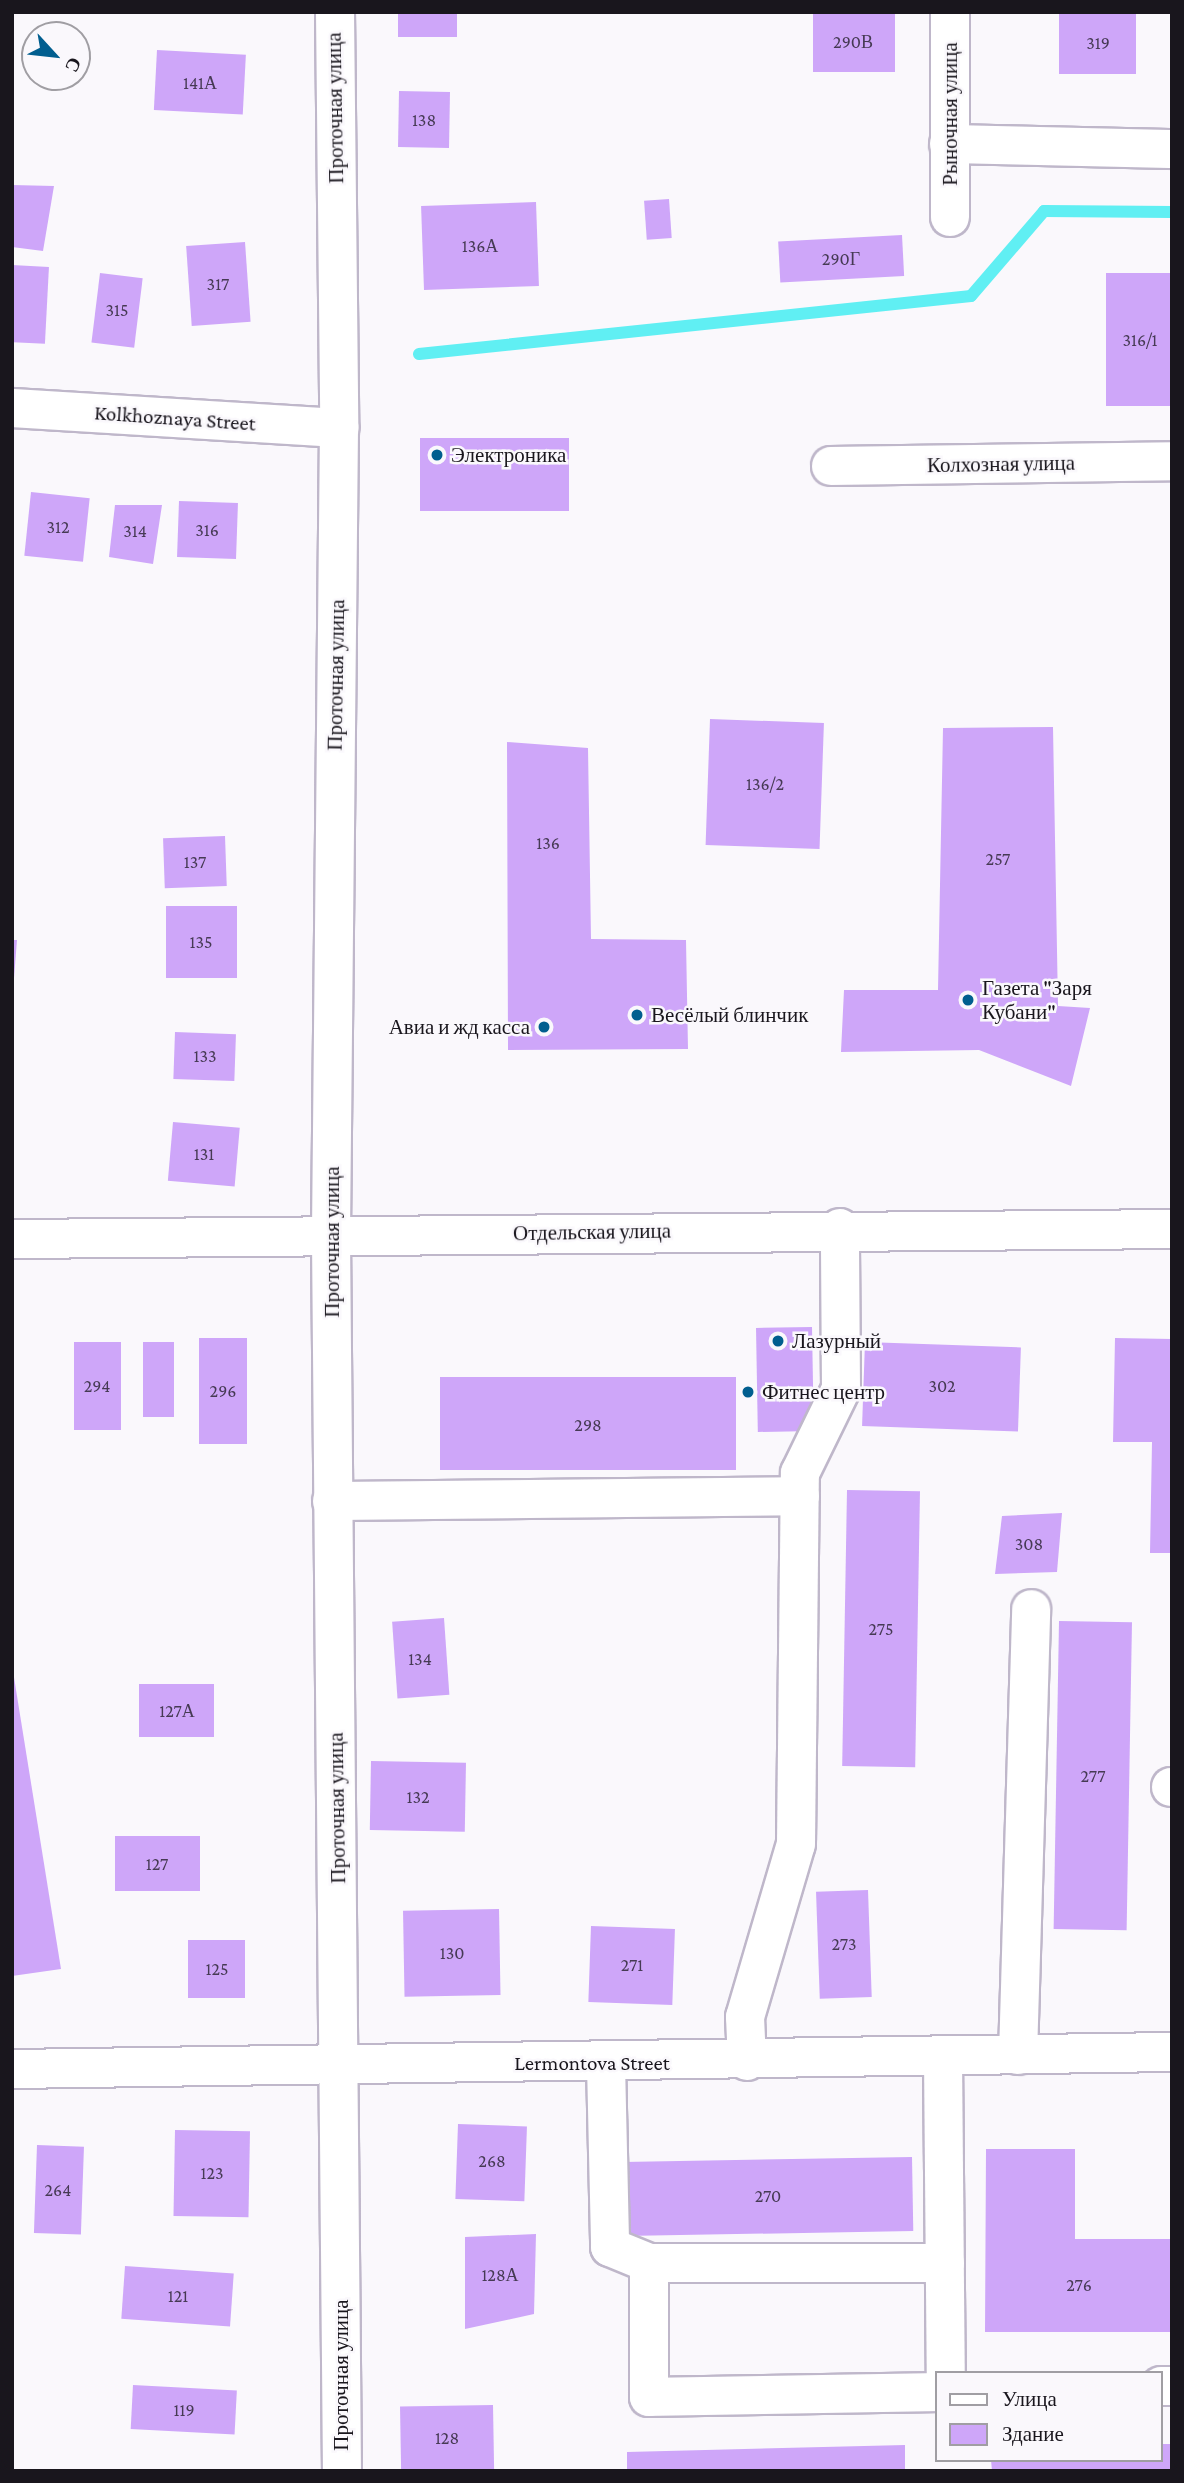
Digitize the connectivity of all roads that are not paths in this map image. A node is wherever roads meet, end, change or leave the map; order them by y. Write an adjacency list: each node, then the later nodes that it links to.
1 (335, 12): 7 (street, Проточная улица)
2 (950, 12): 3 (street, Рыночная улица)
3 (949, 144): 4 (street); 5 (street, Рыночная улица)
4 (1172, 149)
5 (950, 216)
6 (12, 408): 7 (street, Kolkhoznaya Street)
7 (338, 428): 12 (street, Проточная улица)
8 (1172, 461): 9 (street, Колхозная улица)
9 (831, 466)
10 (840, 1228): 11 (street, Отдельская улица); 12 (street, Отдельская улица); 14 (street)
11 (1172, 1229)
12 (331, 1238): 13 (street, Отдельская улица); 15 (street, Проточная улица)
13 (12, 1239)
14 (800, 1496): 15 (street); 20 (street)
15 (332, 1501): 21 (street, Проточная улица)
16 (1031, 1609): 18 (street)
17 (1172, 2052): 18 (street, Lermontova Street)
18 (1018, 2055): 19 (street, Lermontova Street)
19 (943, 2057): 20 (street, Lermontova Street); 25 (street)
20 (747, 2061): 22 (street, Lermontova Street)
21 (341, 2063): 22 (street, Lermontova Street); 23 (street, Lermontova Street); 28 (street, Проточная улица)
22 (606, 2064): 24 (street)
23 (12, 2069)
24 (649, 2263): 25 (street); 27 (street)
25 (945, 2263): 26 (street)
26 (946, 2371)
27 (936, 2392)
28 (342, 2471)

